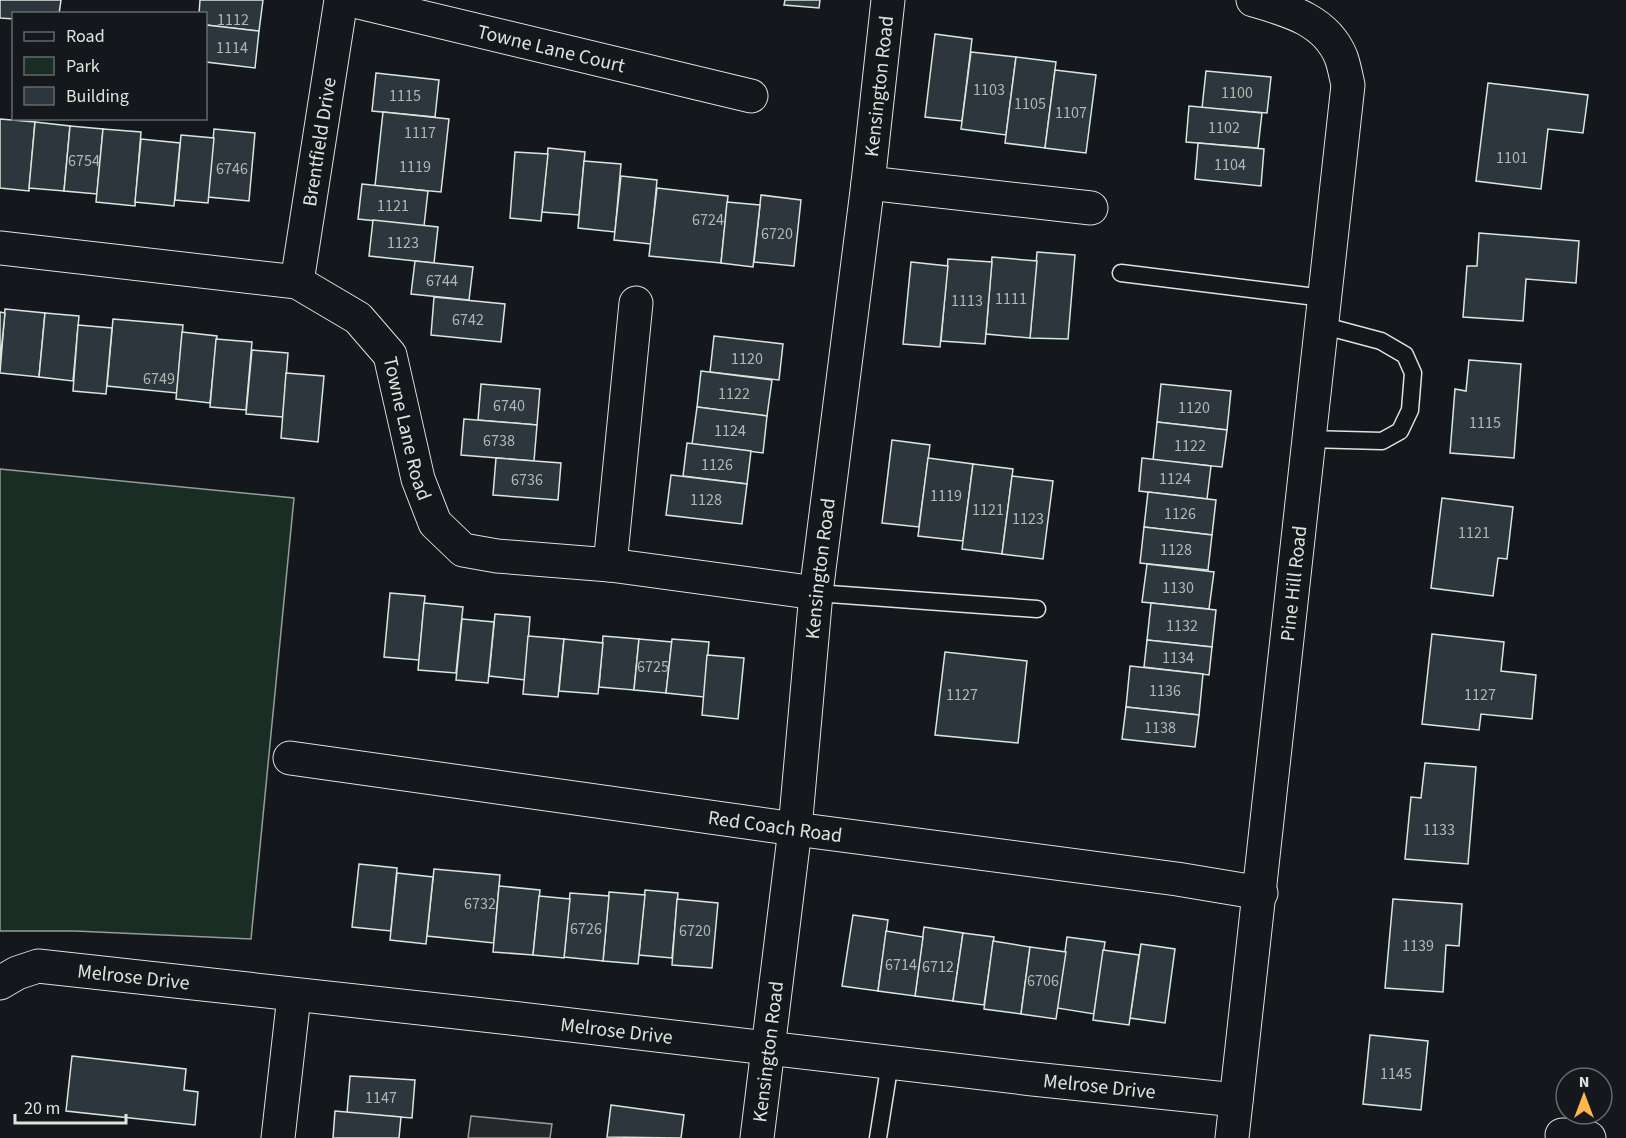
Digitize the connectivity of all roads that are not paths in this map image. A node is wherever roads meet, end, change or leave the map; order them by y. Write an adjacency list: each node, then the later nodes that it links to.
1 (341, 0): 10 (street, Brentfield Drive)
2 (350, 0): 5 (street, Towne Lane Court)
3 (888, 0): 6 (street, Kensington Road)
4 (1253, 0): 12 (street, Pine Hill Road)
5 (752, 96)
6 (868, 183): 7 (street); 15 (street, Kensington Road)
7 (1091, 208)
8 (0, 248): 10 (street, Towne Lane Road)
9 (1121, 273): 12 (lane)
10 (297, 282): 14 (street, Towne Lane Road)
11 (636, 303): 14 (street)
12 (1322, 312): 13 (street, Pine Hill Road); 13 (lane)
13 (1308, 439): 19 (street, Pine Hill Road)
14 (610, 566): 15 (street, Towne Lane Road)
15 (816, 593): 16 (lane); 18 (street, Kensington Road)
16 (1038, 609)
17 (290, 758): 18 (street, Red Coach Road)
18 (795, 830): 19 (street, Red Coach Road); 22 (street, Kensington Road)
19 (1261, 893): 24 (street, Pine Hill Road)
20 (0, 983): 21 (street, Melrose Drive)
21 (294, 996): 22 (street, Melrose Drive); 25 (street)
22 (768, 1048): 23 (street, Melrose Drive); 26 (street, Kensington Road)
23 (890, 1062): 24 (street, Melrose Drive); 27 (lane)
24 (1236, 1100): 28 (street, Pine Hill Road)
25 (278, 1138)
26 (757, 1138)
27 (878, 1138)
28 (1232, 1138)

